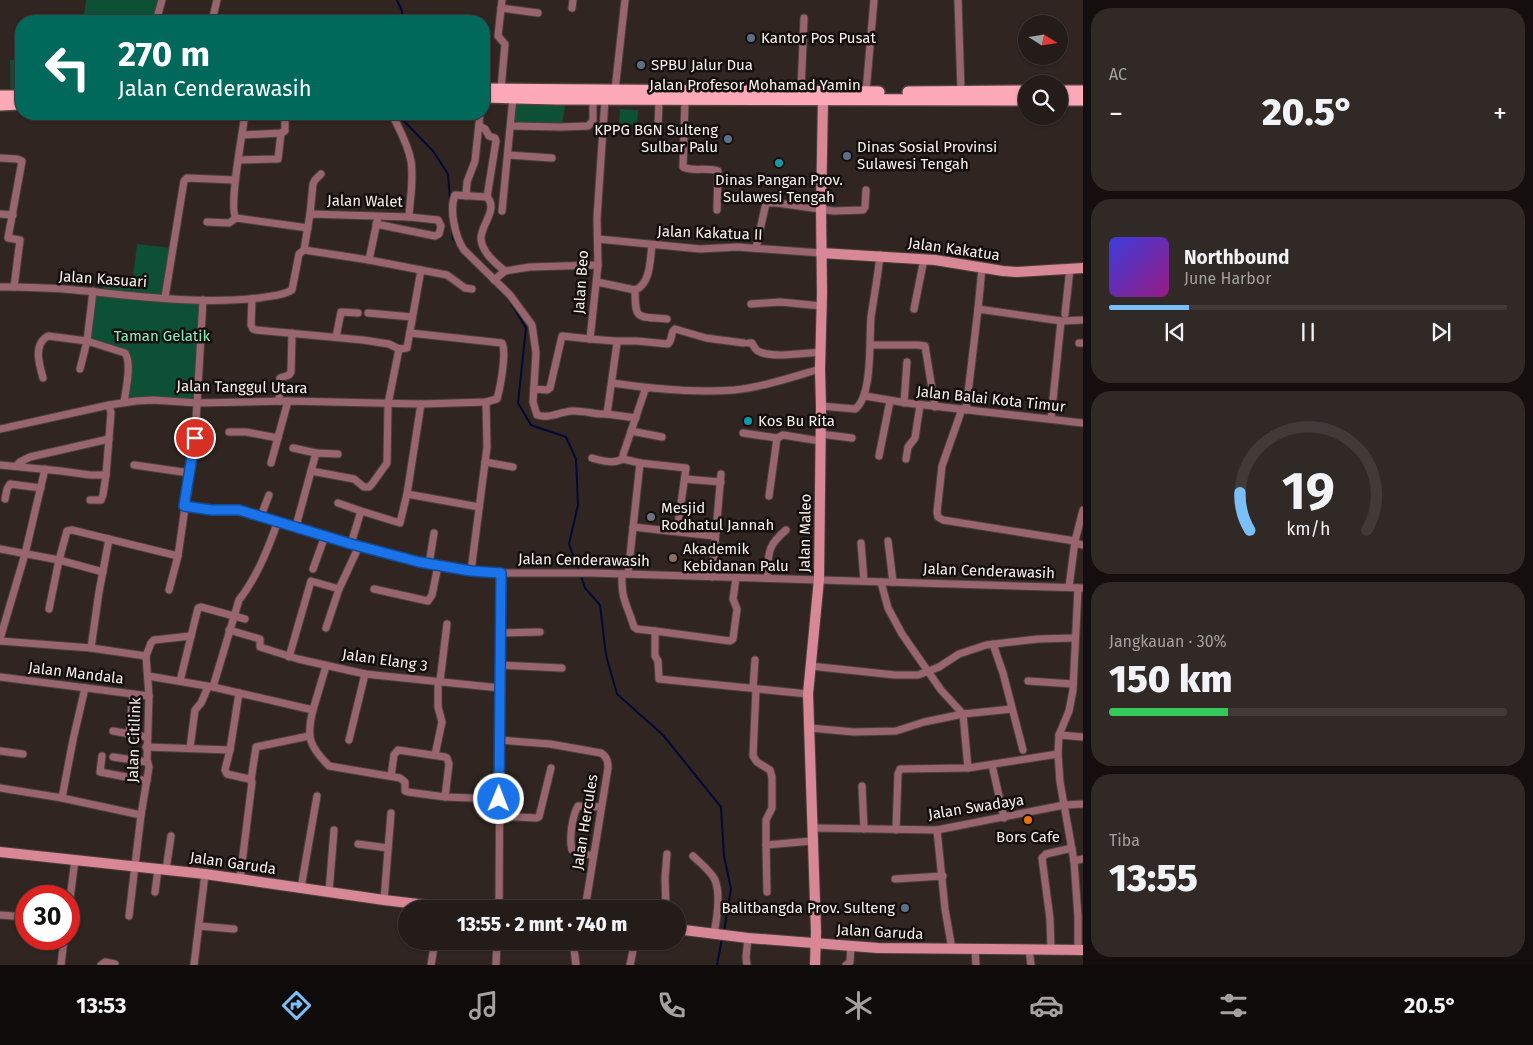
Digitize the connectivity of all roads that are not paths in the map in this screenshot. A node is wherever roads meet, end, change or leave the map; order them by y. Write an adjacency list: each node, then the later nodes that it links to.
1 (162, 0): 10 (street)
2 (217, 0): 11 (street)
3 (573, 0): 8 (street)
4 (624, 0): 15 (street)
5 (874, 0): 20 (street)
6 (958, 0): 21 (street)
7 (501, 4): 9 (street); 14 (street)
8 (572, 8)
9 (538, 13)
10 (158, 15)
11 (213, 15)
12 (804, 18): 17 (street)
13 (490, 88): 14 (main road, Jalan Profesor Mohamad Yamin)
14 (501, 89): 15 (main road, Jalan Profesor Mohamad Yamin)
15 (615, 90): 17 (main road, Jalan Profesor Mohamad Yamin)
16 (1083, 90): 19 (main road)
17 (801, 91): 20 (main road, Jalan Profesor Mohamad Yamin)
18 (1018, 91): 21 (main road, Jalan Profesor Mohamad Yamin)
19 (1068, 91)
20 (866, 92): 21 (main road, Jalan Profesor Mohamad Yamin)
21 (961, 92)
22 (0, 96): 23 (main road)
23 (15, 96)
24 (490, 97): 25 (main road, Jalan Profesor Mohamad Yamin)
25 (513, 97): 26 (main road, Jalan Profesor Mohamad Yamin); 40 (street)
26 (599, 99): 27 (main road, Jalan Profesor Mohamad Yamin); 40 (street); 64 (street, Jalan Beo)
27 (659, 99): 28 (main road, Jalan Profesor Mohamad Yamin); 41 (street)
28 (685, 99): 29 (main road, Jalan Profesor Mohamad Yamin); 54 (street)
29 (823, 100): 30 (main road, Jalan Profesor Mohamad Yamin); 53 (street, Jalan Maleo)
30 (1018, 100)
31 (1068, 100): 32 (main road)
32 (1083, 100)
33 (15, 104): 34 (main road)
34 (0, 105)
35 (244, 120): 43 (street)
36 (285, 120): 42 (street)
37 (395, 120): 59 (street, Jalan Walet)
38 (480, 120): 39 (street)
39 (479, 126): 51 (street); 52 (street)
40 (511, 126): 44 (street)
41 (658, 131)
42 (281, 133): 43 (street); 47 (street)
43 (242, 135): 47 (street)
44 (508, 155): 46 (street); 55 (street)
45 (0, 158): 58 (street)
46 (552, 158)
47 (238, 160): 49 (street)
48 (321, 174): 57 (street)
49 (235, 180): 60 (street); 85 (street)
50 (866, 190): 53 (street)
51 (466, 196): 52 (street); 78 (street)
52 (487, 197): 77 (street)
53 (820, 209): 66 (street); 68 (street, Jalan Maleo)
54 (717, 210)
55 (502, 211)
56 (0, 214): 58 (street)
57 (310, 214): 61 (street, Jalan Walet); 63 (street, Jalan Walet)
58 (13, 215): 81 (street)
59 (409, 216): 61 (street, Jalan Walet); 61 (street)
60 (236, 218): 62 (street); 63 (street)
61 (377, 220): 71 (street)
62 (207, 222)
63 (308, 228): 67 (street, Jalan Walet)
64 (598, 239): 65 (street, Jalan Kakatua II); 72 (street, Jalan Beo)
65 (652, 245): 66 (street, Jalan Kakatua II); 83 (street)
66 (756, 248): 68 (street, Jalan Kakatua II)
67 (304, 250): 71 (street); 86 (street, Jalan Walet)
68 (821, 253): 69 (street, Jalan Kakatua); 89 (street, Jalan Maleo)
69 (880, 255): 70 (street, Jalan Kakatua); 104 (street)
70 (924, 259): 73 (street, Jalan Kakatua); 90 (street)
71 (369, 260): 76 (street)
72 (598, 265): 77 (street); 79 (street, Jalan Beo)
73 (982, 268): 74 (street, Jalan Kakatua); 91 (street)
74 (1070, 268): 75 (street, Jalan Kakatua); 95 (street)
75 (1083, 268)
76 (421, 270): 82 (street); 94 (street)
77 (505, 271): 78 (street)
78 (494, 280): 113 (street)
79 (597, 282): 83 (street); 101 (street, Jalan Beo)
80 (0, 287): 81 (street, Jalan Kasuari)
81 (14, 287): 84 (street, Jalan Kasuari)
82 (472, 289)
83 (635, 290): 96 (street)
84 (92, 292): 85 (street, Jalan Kasuari); 102 (street)
85 (165, 297): 87 (street, Jalan Kasuari)
86 (252, 298): 87 (street, Jalan Kasuari); 98 (street)
87 (203, 300): 120 (street)
88 (751, 304): 89 (street)
89 (822, 306): 106 (street, Jalan Maleo)
90 (914, 309)
91 (978, 309): 95 (street); 127 (street)
92 (358, 313): 100 (street)
93 (368, 313): 94 (street)
94 (412, 317): 99 (street)
95 (1063, 317): 97 (street); 130 (street)
96 (667, 318)
97 (1083, 320)
98 (292, 333): 100 (street); 115 (street)
99 (410, 333): 105 (street); 121 (street)
100 (336, 337): 105 (street)
101 (590, 339): 103 (street); 113 (street)
102 (87, 341): 108 (street); 110 (street); 117 (street)
103 (617, 342): 106 (street); 111 (street)
104 (871, 344): 114 (street); 125 (street)
105 (399, 349): 119 (street)
106 (821, 352): 109 (street, Jalan Maleo)
107 (907, 362): 118 (street)
108 (80, 369)
109 (820, 369): 112 (street); 123 (street, Jalan Maleo)
110 (43, 378)
111 (612, 383): 112 (street); 128 (street)
112 (649, 388): 129 (street)
113 (534, 389): 128 (street)
114 (865, 396): 118 (street, Jalan Balai Kota Timur); 123 (street)
115 (279, 401): 116 (street, Jalan Tanggul Utara); 120 (street, Jalan Tanggul Utara)
116 (288, 401): 119 (street, Jalan Tanggul Utara); 138 (street)
117 (124, 402): 120 (street, Jalan Tanggul Utara); 126 (street, Jalan Tanggul Utara)
118 (897, 402): 122 (street, Jalan Balai Kota Timur); 145 (street)
119 (388, 404): 124 (street, Jalan Tanggul Utara); 157 (street)
120 (198, 405): 158 (street)
121 (486, 405): 124 (street, Jalan Tanggul Utara); 149 (street)
122 (920, 405): 125 (street, Jalan Balai Kota Timur); 148 (street)
123 (821, 406): 137 (street, Jalan Maleo)
124 (421, 407): 162 (street)
125 (934, 407): 127 (street, Jalan Balai Kota Timur)
126 (110, 408): 132 (street, Jalan Tanggul Utara); 141 (street)
127 (964, 410): 130 (street, Jalan Balai Kota Timur); 184 (street)
128 (607, 414): 129 (street)
129 (636, 418): 133 (street)
130 (1051, 419): 131 (street, Jalan Balai Kota Timur)
131 (1083, 423)
132 (0, 429)
133 (631, 431): 136 (street); 147 (street)
134 (229, 432): 138 (street)
135 (743, 433): 139 (street)
136 (662, 437)
137 (820, 437): 139 (street); 140 (street); 202 (street, Jalan Maleo)
138 (278, 438): 150 (street)
139 (777, 438): 164 (street)
140 (852, 438)
141 (109, 439): 153 (street); 159 (street)
142 (293, 448): 143 (street)
143 (316, 453): 144 (street); 157 (street)
144 (338, 454)
145 (879, 456)
146 (592, 458): 147 (street)
147 (623, 459): 151 (street)
148 (906, 459)
149 (485, 462): 155 (street); 169 (street)
150 (271, 463)
151 (640, 464): 160 (street); 175 (street)
152 (0, 465): 153 (street)
153 (16, 466): 156 (street)
154 (134, 466): 158 (street)
155 (513, 467)
156 (44, 469): 159 (street); 161 (street)
157 (312, 471): 174 (street)
158 (190, 473): 168 (street)
159 (106, 475): 166 (street)
160 (685, 479): 177 (street); 180 (street)
161 (41, 488): 165 (street); 189 (street)
162 (407, 494): 169 (street); 171 (street)
163 (269, 495): 172 (street)
164 (769, 496)
165 (5, 499)
166 (90, 500)
167 (338, 503): 171 (street)
168 (184, 506): 172 (street, Jalan Cenderawasih); 190 (street)
169 (479, 507): 195 (street)
170 (1083, 510): 184 (street)
171 (360, 511): 185 (street)
172 (261, 516): 173 (street, Jalan Cenderawasih)
173 (278, 521): 174 (street, Jalan Cenderawasih); 212 (street)
174 (296, 526): 179 (street, Jalan Cenderawasih)
175 (633, 527): 177 (street); 198 (street)
176 (786, 530): 201 (street)
177 (677, 531): 180 (street)
178 (434, 533): 192 (street)
179 (325, 536): 185 (street, Jalan Cenderawasih); 194 (street)
180 (715, 536): 199 (street)
181 (109, 539): 190 (street); 191 (street); 196 (street)
182 (888, 541): 205 (street)
183 (861, 542): 203 (street)
184 (1075, 542): 186 (street); 206 (street)
185 (351, 544): 187 (street, Jalan Cenderawasih)
186 (1083, 545)
187 (359, 546): 192 (street, Jalan Cenderawasih); 208 (street)
188 (0, 548): 189 (street)
189 (25, 554): 191 (street); 222 (street)
190 (178, 556): 210 (street)
191 (59, 560): 196 (street); 211 (street)
192 (429, 564): 193 (street, Jalan Cenderawasih)
193 (438, 566): 195 (street, Jalan Cenderawasih); 209 (street)
194 (313, 569)
195 (471, 571): 197 (street, Jalan Cenderawasih)
196 (103, 572): 224 (street)
197 (501, 573): 198 (street, Jalan Cenderawasih); 219 (street)
198 (625, 574): 199 (street, Jalan Cenderawasih); 217 (street)
199 (712, 577): 200 (street, Jalan Cenderawasih)
200 (736, 578): 201 (street, Jalan Cenderawasih); 217 (street)
201 (768, 578): 202 (street, Jalan Cenderawasih)
202 (819, 580): 203 (street, Jalan Cenderawasih); 230 (street, Jalan Maleo)
203 (864, 581): 204 (street, Jalan Cenderawasih)
204 (881, 582): 205 (street, Jalan Cenderawasih); 232 (street)
205 (893, 582): 206 (street, Jalan Cenderawasih)
206 (1069, 587): 207 (street, Jalan Cenderawasih)
207 (1081, 588): 221 (street)
208 (339, 589): 215 (street); 226 (street)
209 (374, 589)
210 (169, 590)
211 (49, 609)
212 (233, 616): 213 (street); 216 (street); 220 (street)
213 (245, 619)
214 (447, 624): 238 (street)
215 (326, 628)
216 (229, 630): 226 (street, Jalan Elang 3); 240 (street)
217 (655, 631): 243 (street)
218 (540, 632): 219 (street)
219 (501, 633): 228 (street)
220 (191, 636): 225 (street, Jalan Citilink); 237 (street)
221 (1074, 638): 223 (street); 239 (street)
222 (0, 640): 224 (street)
223 (993, 644): 232 (street); 248 (street)
224 (91, 648): 225 (street)
225 (146, 656): 234 (street, Jalan Citilink)
226 (289, 657): 229 (street, Jalan Elang 3)
227 (755, 660): 243 (street)
228 (500, 665): 231 (street); 242 (street)
229 (326, 666): 233 (street, Jalan Elang 3); 249 (street)
230 (810, 666): 232 (street); 246 (street, Jalan Maleo)
231 (562, 668)
232 (927, 672): 250 (street)
233 (365, 674): 238 (street, Jalan Elang 3); 258 (street)
234 (148, 676): 237 (street); 247 (street, Jalan Citilink)
235 (0, 677): 241 (street, Jalan Mandala)
236 (1028, 680): 239 (street)
237 (180, 681): 240 (street)
238 (439, 681): 242 (street, Jalan Elang 3); 267 (street)
239 (1073, 684): 254 (street)
240 (210, 687): 245 (street); 261 (street)
241 (85, 688): 244 (street, Jalan Mandala); 281 (street)
242 (500, 688): 259 (street)
243 (754, 688): 246 (street); 298 (street)
244 (132, 694): 247 (street, Jalan Mandala); 253 (street)
245 (239, 694): 249 (street); 262 (street)
246 (808, 694): 251 (street, Jalan Maleo)
247 (150, 696): 256 (street, Jalan Citilink)
248 (1012, 709): 250 (street); 263 (street)
249 (313, 710): 255 (street)
250 (963, 714): 251 (street); 273 (street)
251 (810, 728): 290 (street, Jalan Maleo)
252 (113, 731): 253 (street)
253 (129, 734): 256 (street)
254 (1059, 735): 257 (street); 266 (street)
255 (309, 736): 274 (street); 275 (street)
256 (147, 737): 260 (street, Jalan Citilink)
257 (1083, 737)
258 (349, 740)
259 (500, 740): 282 (street); 285 (street, Jalan Hercules)
260 (146, 747): 261 (street); 270 (street, Jalan Citilink)
261 (190, 748): 262 (street)
262 (230, 750): 275 (street)
263 (1023, 750)
264 (0, 751): 265 (street)
265 (23, 754)
266 (1058, 754): 271 (street); 284 (street)
267 (435, 755): 274 (street); 280 (street)
268 (102, 756): 276 (street)
269 (113, 757): 270 (street)
270 (147, 762): 276 (street, Jalan Citilink)
271 (992, 765): 273 (street); 289 (street)
272 (551, 768): 288 (street)
273 (968, 768): 293 (street)
274 (391, 776): 280 (street)
275 (251, 780): 312 (street)
276 (147, 781): 287 (street, Jalan Citilink)
277 (862, 786): 291 (street)
278 (0, 788): 281 (street)
279 (317, 796): 315 (street)
280 (445, 797): 282 (street)
281 (62, 798): 287 (street)
282 (499, 799): 288 (street)
283 (1083, 804): 284 (street, Jalan Swadaya)
284 (1064, 805): 289 (street, Jalan Swadaya); 300 (street)
285 (601, 807): 303 (street, Jalan Hercules); 303 (street)
286 (391, 813): 299 (street)
287 (141, 815): 308 (street, Jalan Citilink)
288 (499, 816): 320 (street)
289 (1004, 818): 294 (street, Jalan Swadaya)
290 (813, 828): 291 (street, Jalan Swadaya); 296 (street, Jalan Maleo)
291 (864, 829): 293 (street, Jalan Swadaya)
292 (334, 830): 317 (street)
293 (896, 830): 294 (street, Jalan Swadaya)
294 (937, 830): 311 (street)
295 (171, 836): 309 (street)
296 (812, 841): 298 (street); 333 (street, Jalan Maleo)
297 (358, 844): 299 (street)
298 (766, 845): 318 (street)
299 (388, 848): 319 (street)
300 (1072, 848): 307 (street); 338 (street)
301 (0, 852): 306 (street, Jalan Garuda)
302 (667, 854): 322 (street)
303 (592, 856): 321 (street, Jalan Hercules)
304 (693, 856): 331 (street)
305 (1083, 859): 307 (street)
306 (75, 860): 308 (street, Jalan Garuda); 314 (street)
307 (1074, 861): 324 (street)
308 (134, 866): 309 (street, Jalan Garuda); 327 (street, Jalan Citilink)
309 (162, 869): 310 (street, Jalan Garuda); 316 (street)
310 (206, 874): 312 (street, Jalan Garuda); 328 (street)
311 (943, 876): 313 (street); 335 (street)
312 (240, 879): 315 (street, Jalan Garuda)
313 (895, 879)
314 (72, 885)
315 (301, 888): 317 (street, Jalan Garuda)
316 (155, 892)
317 (329, 892): 319 (street, Jalan Garuda)
318 (767, 892)
319 (384, 900): 323 (street, Jalan Garuda)
320 (499, 900)
321 (586, 900)
322 (666, 900)
323 (398, 902)
324 (1080, 904): 344 (street)
325 (0, 915): 326 (street)
326 (15, 916)
327 (129, 916)
328 (199, 926): 329 (street); 348 (street)
329 (234, 929)
330 (686, 930): 331 (street, Jalan Garuda)
331 (717, 933): 332 (street, Jalan Garuda)
332 (748, 938): 333 (street, Jalan Garuda); 353 (street)
333 (816, 943): 334 (street, Jalan Garuda); 354 (street, Jalan Maleo)
334 (851, 946): 335 (street, Jalan Garuda); 355 (street)
335 (952, 949): 336 (street, Jalan Garuda)
336 (974, 949): 337 (street, Jalan Garuda); 356 (street)
337 (1030, 949): 338 (street, Jalan Garuda); 357 (street)
338 (1051, 949): 344 (street, Jalan Garuda)
339 (63, 950): 346 (street)
340 (434, 950): 349 (street)
341 (497, 950): 350 (street)
342 (574, 950): 351 (street)
343 (633, 950): 352 (street)
344 (1081, 950)
345 (115, 964): 347 (street)
346 (61, 965)
347 (102, 965)
348 (194, 965)
349 (431, 965)
350 (496, 965)
351 (576, 965)
352 (630, 965)
353 (747, 965)
354 (815, 965)
355 (846, 965)
356 (976, 965)
357 (1031, 965)

